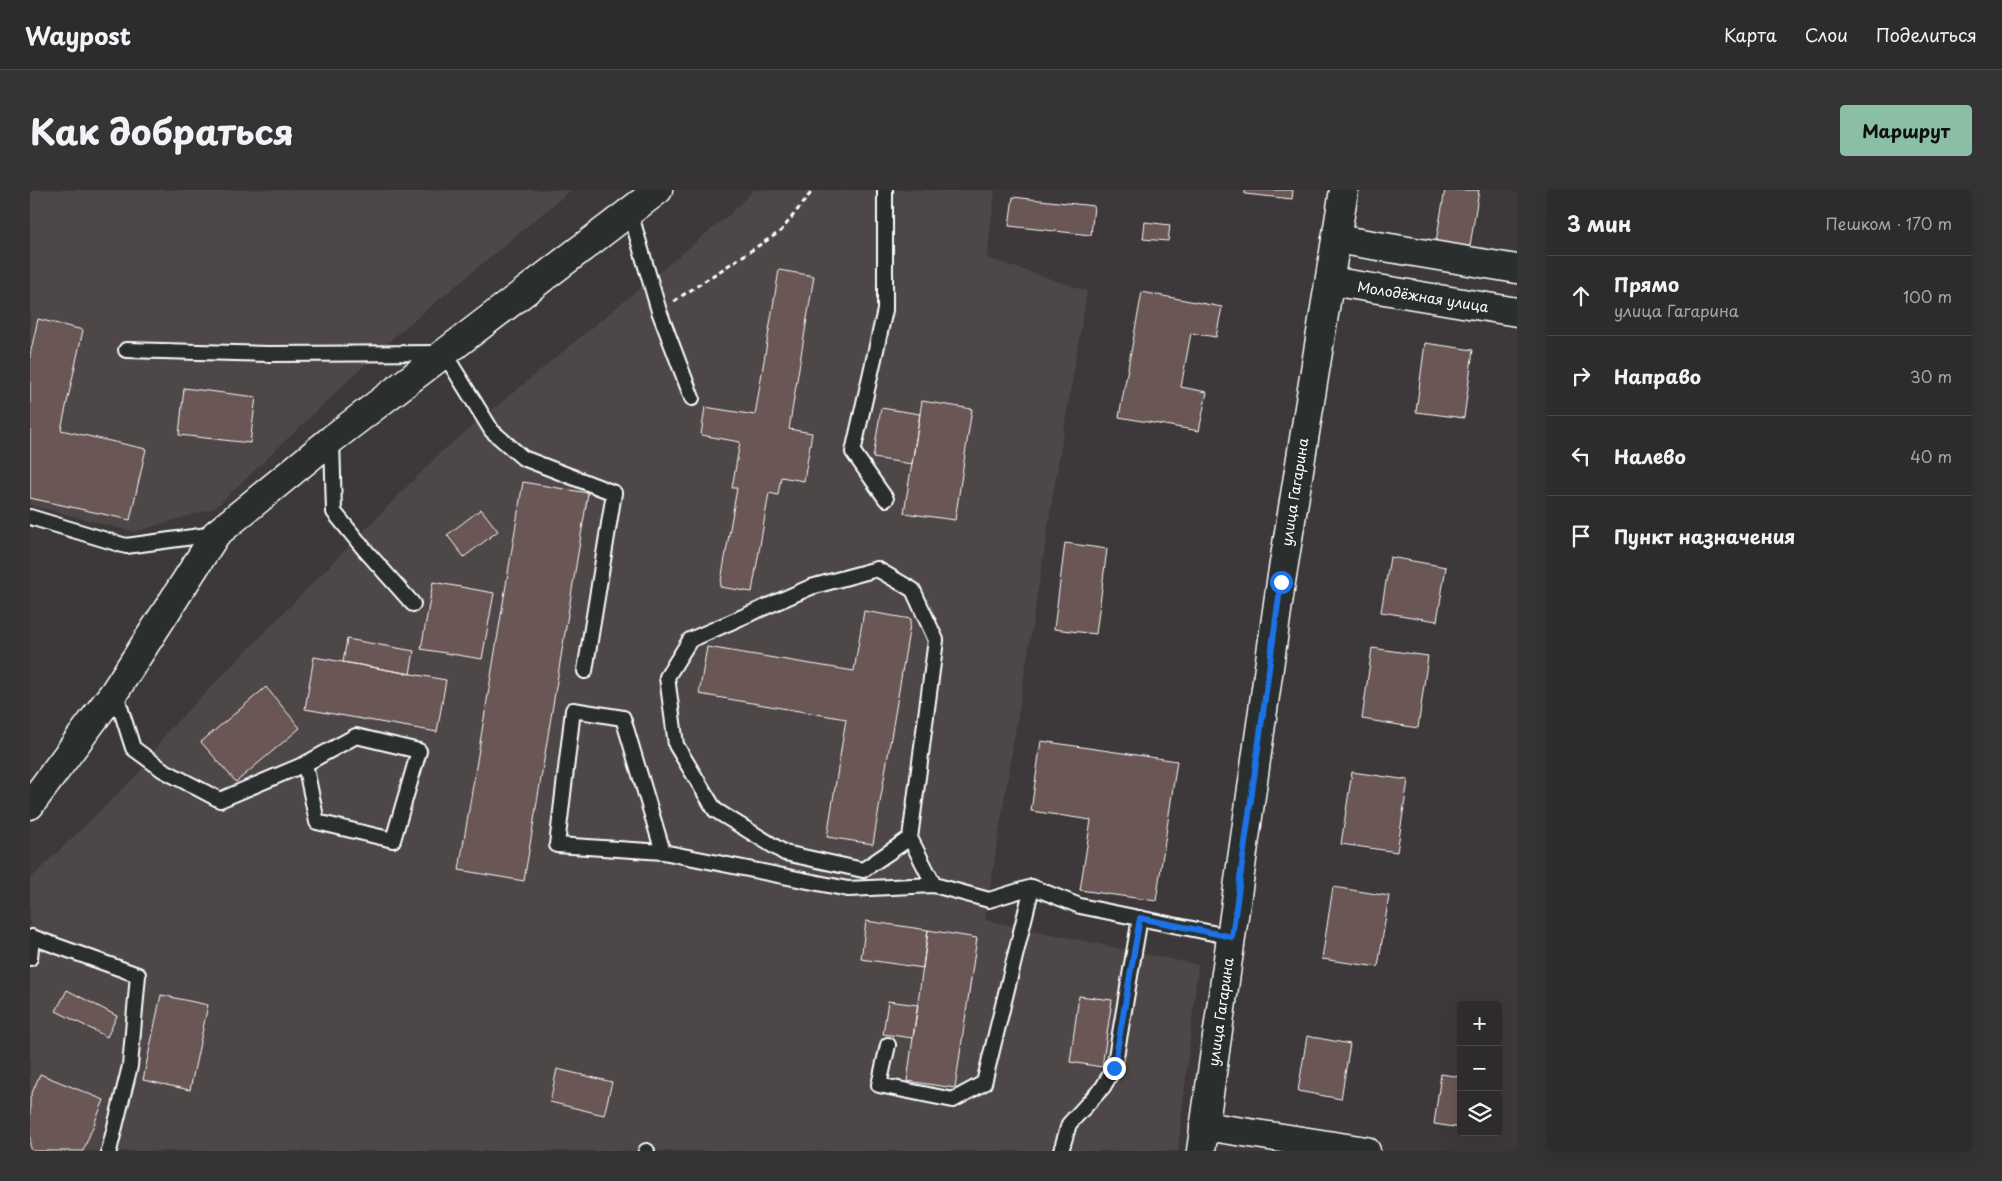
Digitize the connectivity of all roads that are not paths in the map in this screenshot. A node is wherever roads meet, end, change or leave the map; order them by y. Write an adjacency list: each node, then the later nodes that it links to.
1 (658, 190): 4 (street)
2 (885, 190): 13 (lane)
3 (1344, 190): 5 (street, улица Гагарина)
4 (630, 212): 10 (street); 11 (lane)
5 (1336, 239): 6 (street); 7 (street, улица Гагарина)
6 (1517, 269)
7 (1330, 281): 8 (street, Молодёжная улица); 26 (street, улица Гагарина)
8 (1517, 312)
9 (126, 350): 10 (lane)
10 (444, 353): 12 (street); 17 (lane)
11 (692, 398)
12 (332, 440): 15 (street); 16 (lane)
13 (886, 499)
14 (30, 517): 15 (lane)
15 (216, 534): 18 (street)
16 (414, 604)
17 (585, 671)
18 (115, 691): 19 (lane); 20 (street)
19 (305, 764): 19 (lane)
20 (30, 805)
21 (910, 838): 21 (lane); 23 (lane)
22 (663, 852): 22 (lane); 23 (lane)
23 (934, 885): 24 (lane)
24 (1032, 887): 25 (lane); 28 (lane)
25 (1140, 918): 26 (lane); 31 (lane)
26 (1232, 937): 29 (street, улица Гагарина)
27 (30, 958): 30 (lane)
28 (888, 1045)
29 (1202, 1138): 32 (street)
30 (109, 1151)
31 (1061, 1151)
32 (1366, 1151)

